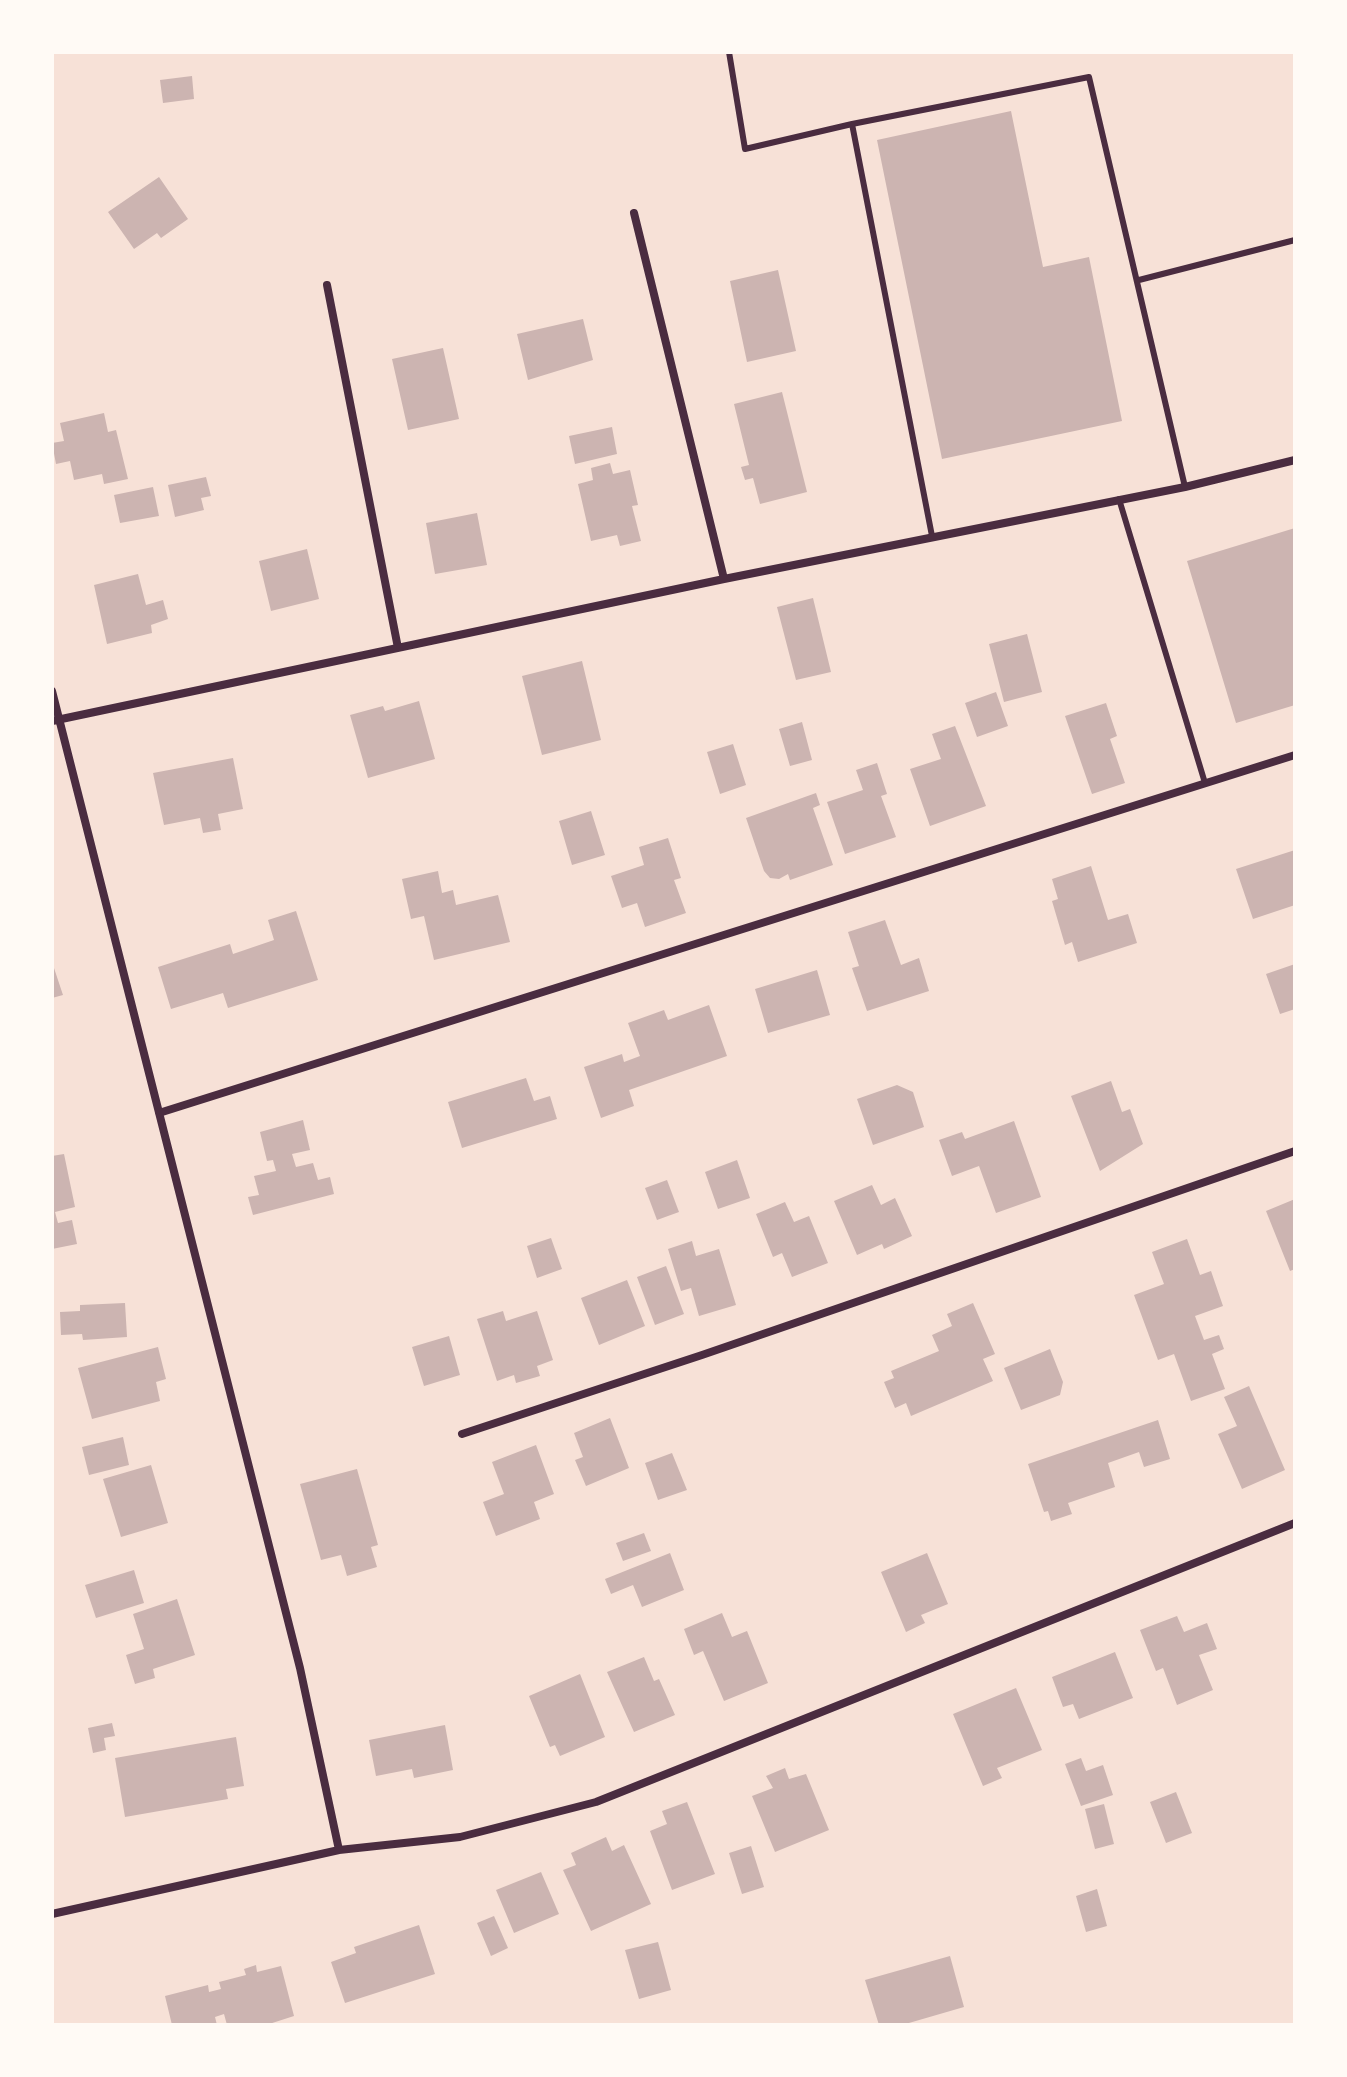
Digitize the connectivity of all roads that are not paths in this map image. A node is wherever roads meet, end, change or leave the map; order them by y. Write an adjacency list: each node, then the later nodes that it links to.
1 (729, 52): 2 (lane)
2 (852, 124): 5 (lane); 10 (lane)
3 (634, 213): 11 (street)
4 (1295, 240): 5 (lane)
5 (1139, 280): 8 (lane)
6 (327, 285): 12 (street)
7 (1295, 460): 8 (street)
8 (1185, 487): 9 (street)
9 (1119, 499): 10 (street); 16 (lane)
10 (932, 536): 11 (street)
11 (724, 579): 12 (street)
12 (398, 648): 14 (street)
13 (52, 691): 14 (street)
14 (55, 721): 17 (street)
15 (1295, 755): 16 (street)
16 (1205, 783): 17 (street)
17 (159, 1113): 21 (street)
18 (1295, 1151): 19 (street)
19 (462, 1434)
20 (1295, 1523): 21 (street)
21 (339, 1850): 22 (street)
22 (52, 1914)

